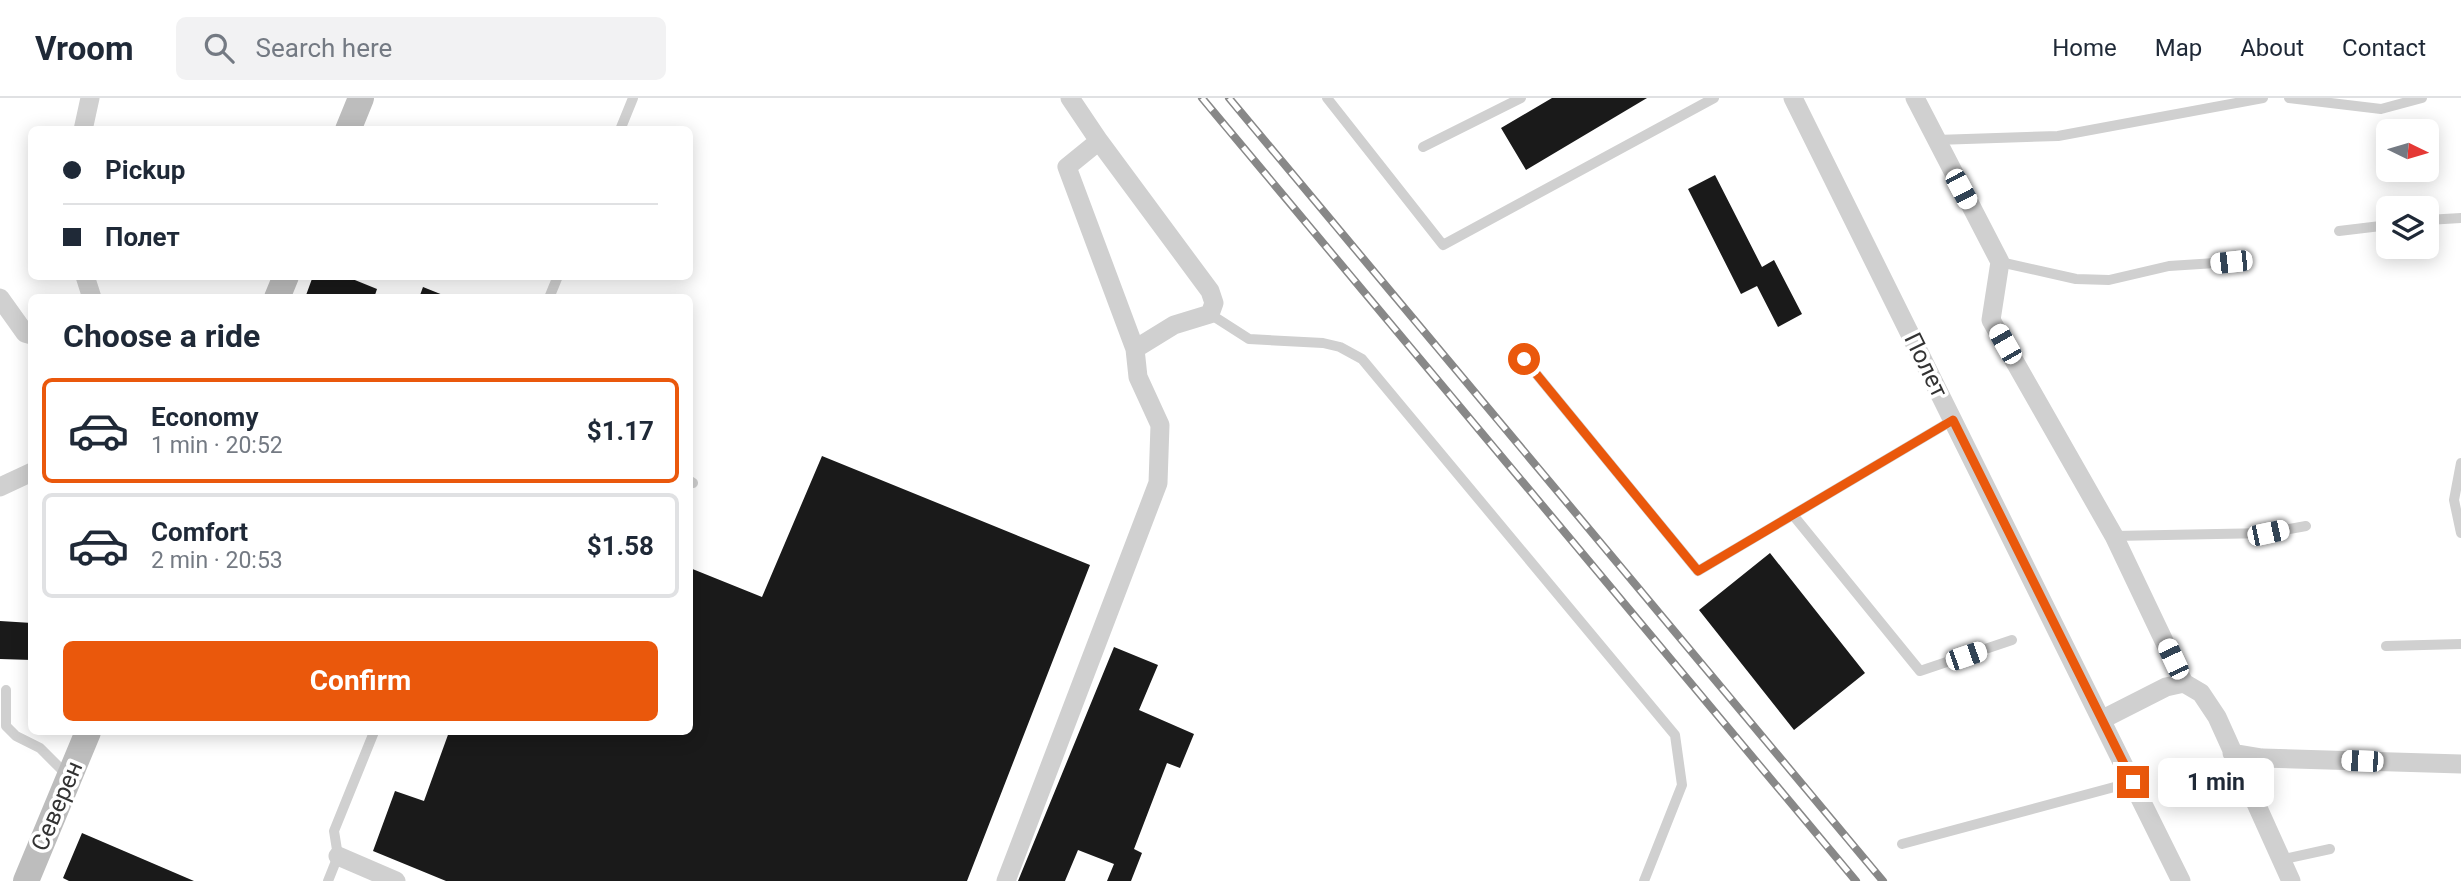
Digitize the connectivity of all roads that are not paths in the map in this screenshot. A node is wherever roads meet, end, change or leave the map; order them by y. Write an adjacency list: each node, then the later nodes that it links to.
1 (90, 98): 13 (street)
2 (361, 98): 14 (main road)
3 (633, 98): 15 (lane)
4 (1070, 98): 17 (street)
5 (1327, 98): 7 (lane)
6 (1521, 98): 18 (lane)
7 (1714, 98)
8 (1793, 98): 30 (street, Полет)
9 (1915, 98): 16 (street)
10 (2263, 98): 16 (lane)
11 (2288, 98): 12 (lane)
12 (2422, 98)
13 (84, 126)
14 (350, 126)
15 (622, 126)
16 (1935, 140): 23 (street)
17 (1099, 141): 26 (street); 28 (street)
18 (1423, 147)
19 (2461, 218): 20 (lane)
20 (2439, 219)
21 (2376, 227): 22 (lane)
22 (2339, 231)
23 (2000, 262): 24 (lane); 37 (street)
24 (2231, 262)
25 (0, 298): 27 (street)
26 (1210, 314): 28 (street); 58 (lane)
27 (28, 334)
28 (1135, 349): 57 (street)
29 (1524, 359): 34 (lane)
30 (1953, 420): 34 (lane); 43 (street, Полет)
31 (2461, 463): 36 (lane)
32 (28, 474): 33 (street)
33 (0, 487)
34 (1793, 515): 38 (lane)
35 (2306, 526): 37 (lane)
36 (2461, 533)
37 (2114, 536): 41 (street)
38 (2012, 640)
39 (2461, 644): 40 (lane)
40 (2386, 646)
41 (2184, 683): 43 (street); 46 (street)
42 (6, 690): 48 (lane)
43 (2101, 720): 49 (street, Полет)
44 (87, 735): 48 (main road, Северен)
45 (373, 735): 52 (lane)
46 (2232, 752): 47 (street); 53 (street)
47 (2461, 764)
48 (69, 776): 54 (main road, Северен)
49 (2133, 782): 50 (lane); 59 (street, Полет)
50 (1902, 844)
51 (2330, 849): 53 (lane)
52 (338, 856): 55 (lane); 56 (street)
53 (2280, 860): 60 (street)
54 (26, 881)
55 (328, 881)
56 (396, 881)
57 (1006, 881)
58 (1644, 881)
59 (2181, 881)
60 (2291, 881)

